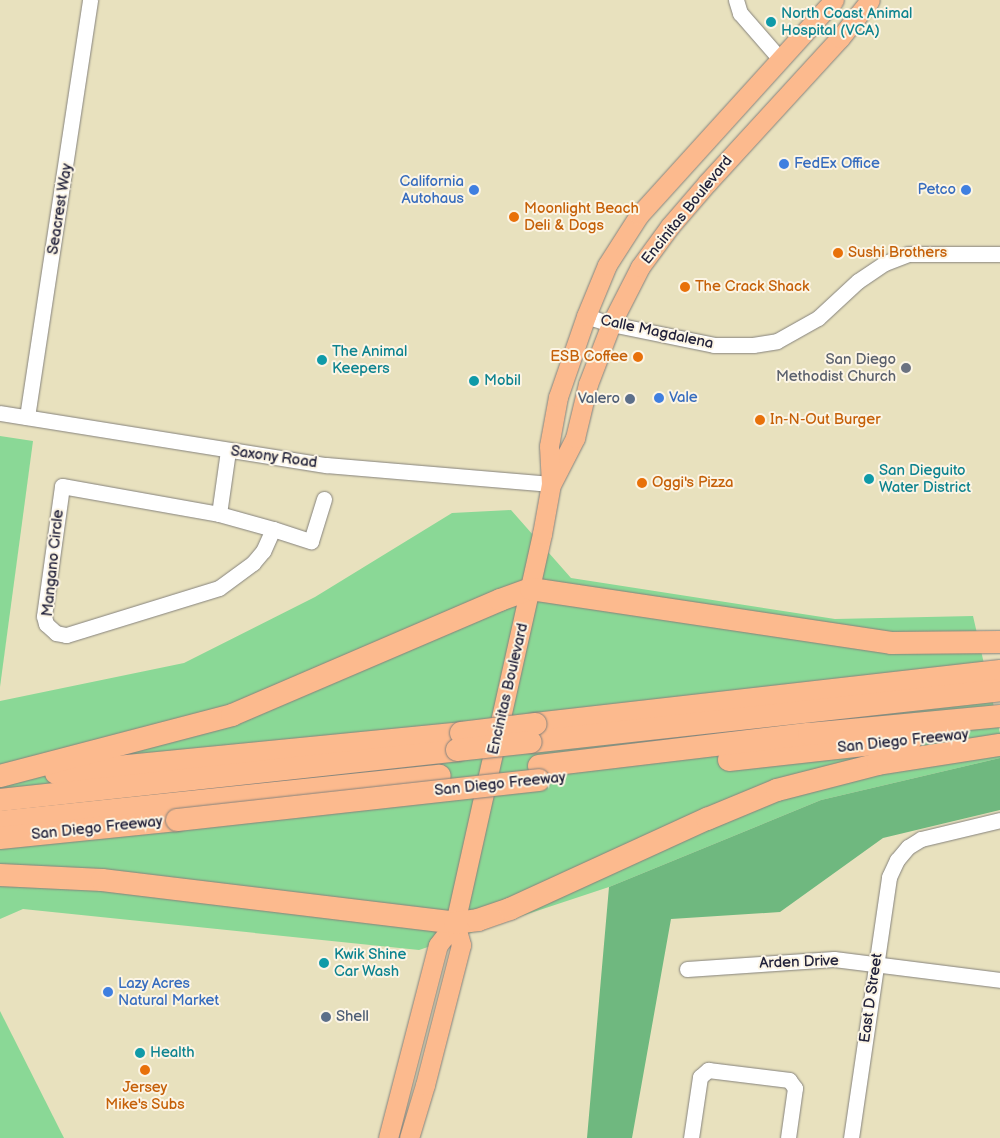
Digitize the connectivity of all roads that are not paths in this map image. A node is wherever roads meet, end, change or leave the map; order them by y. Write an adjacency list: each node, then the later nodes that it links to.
1 (90, 0): 10 (street, Seacrest Way)
2 (736, 0): 5 (street)
3 (834, 0): 5 (main road, Encinitas Boulevard)
4 (870, 0): 8 (main road, Encinitas Boulevard)
5 (780, 59): 7 (main road, Encinitas Boulevard)
6 (1000, 254): 8 (street, Calle Magdalena)
7 (586, 316): 8 (street, Calle Magdalena); 12 (main road, Encinitas Boulevard)
8 (611, 324): 12 (main road, Encinitas Boulevard)
9 (0, 413): 10 (street, Saxony Road)
10 (28, 417): 11 (street, Saxony Road)
11 (228, 451): 12 (street, Saxony Road); 14 (street)
12 (551, 484): 16 (main road, Encinitas Boulevard)
13 (324, 499): 15 (street, Mangano Circle)
14 (219, 514): 15 (street, Mangano Circle); 15 (street, Mangano Circle)
15 (273, 529)
16 (531, 589): 17 (highway); 26 (highway); 32 (main road, Encinitas Boulevard)
17 (1000, 642)
18 (1000, 671): 22 (highway)
19 (1000, 690): 22 (highway)
20 (1000, 716): 25 (highway)
21 (1000, 731): 25 (highway, San Diego Freeway)
22 (533, 733): 23 (highway, bridge)
23 (459, 741): 26 (highway); 27 (highway)
24 (1000, 745): 32 (highway)
25 (539, 773): 29 (highway); 30 (highway, San Diego Freeway, bridge)
26 (0, 777)
27 (0, 800)
28 (1000, 820): 33 (street, East D Street)
29 (0, 822)
30 (0, 838)
31 (0, 875): 32 (highway)
32 (454, 923): 36 (main road, Encinitas Boulevard); 37 (main road, Encinitas Boulevard)
33 (875, 964): 34 (street, Arden Drive); 35 (street, Arden Drive); 40 (street, East D Street)
34 (687, 968)
35 (1000, 980)
36 (388, 1138)
37 (410, 1138)
38 (691, 1138): 39 (street)
39 (788, 1138)
40 (851, 1138)

